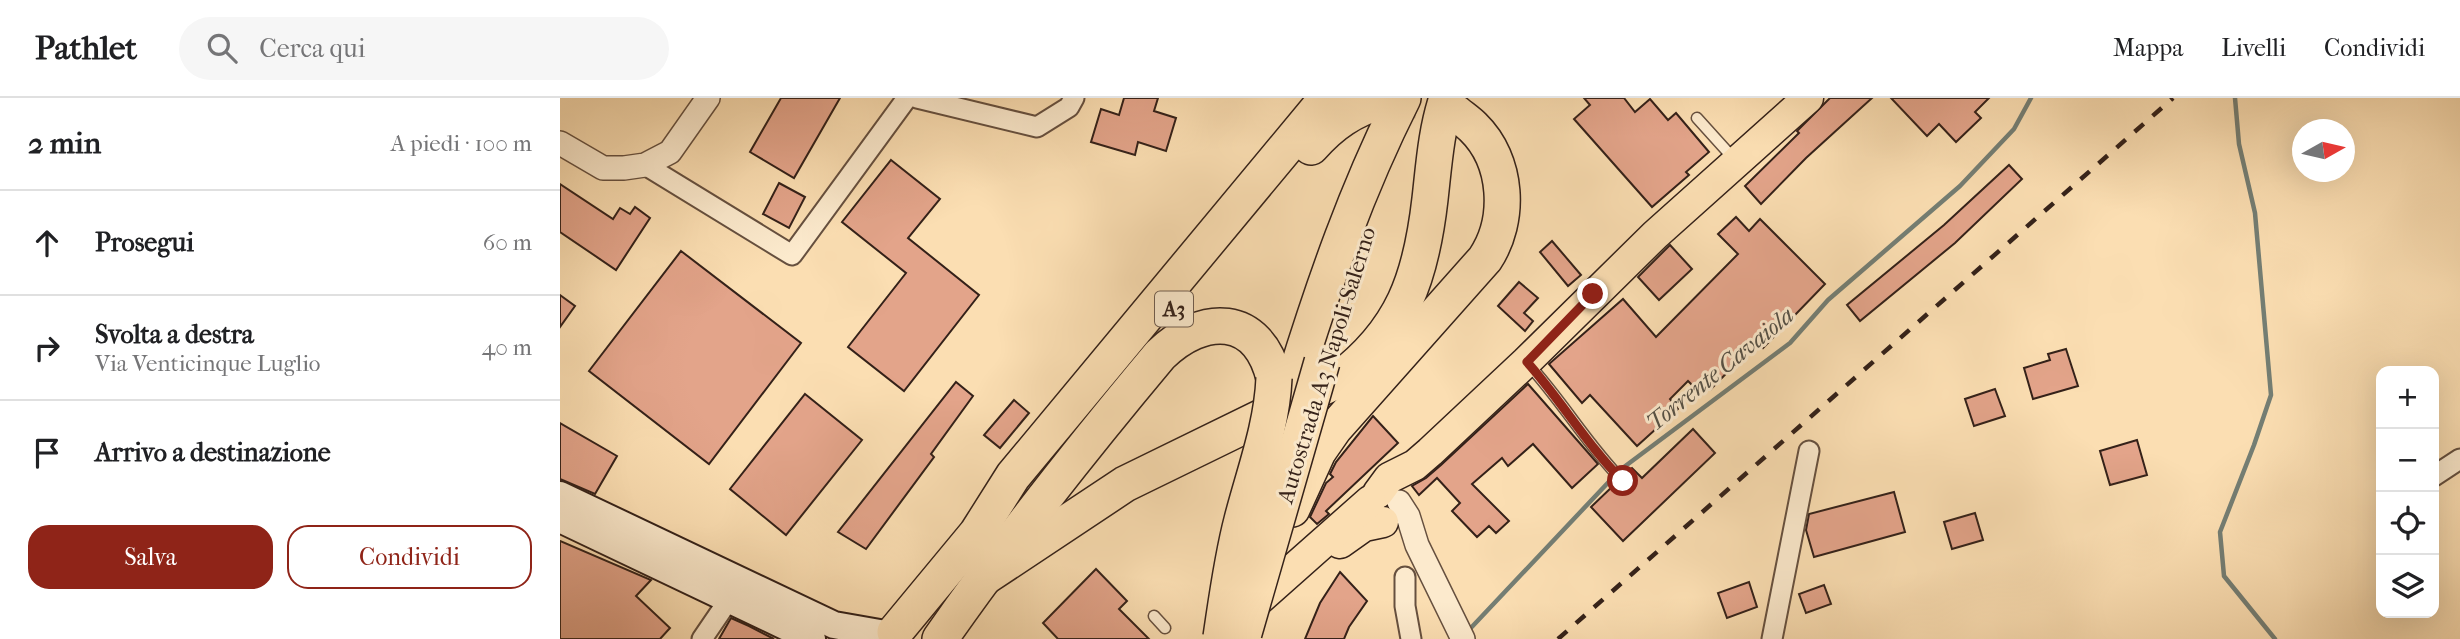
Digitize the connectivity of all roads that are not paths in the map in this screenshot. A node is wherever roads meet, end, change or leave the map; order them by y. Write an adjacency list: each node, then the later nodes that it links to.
1 (708, 98): 12 (street)
2 (907, 98): 12 (street)
3 (917, 98): 4 (street)
4 (1074, 98)
5 (1327, 98): 22 (highway)
6 (1808, 98): 11 (main road)
7 (1393, 99): 14 (highway, Autostrada A3 Napoli-Salerno / A3); 22 (highway, A3)
8 (1443, 103): 14 (highway, Autostrada A3 Napoli-Salerno / A3); 24 (highway); 25 (highway, A3, bridge)
9 (1697, 118): 11 (lane)
10 (560, 143): 12 (street)
11 (1737, 162): 13 (main road)
12 (645, 165)
13 (1527, 362): 18 (lane); 20 (main road)
14 (1297, 374): 24 (highway); 25 (highway, Autostrada A3 Napoli-Salerno / A3, bridge); 30 (highway, bridge)
15 (1809, 451): 37 (street)
16 (2460, 459): 17 (street)
17 (2439, 474)
18 (1623, 481)
19 (560, 495): 29 (main road)
20 (1386, 507): 30 (main road); 36 (street)
21 (560, 519): 26 (main road)
22 (977, 533): 29 (highway)
23 (1405, 577): 35 (street)
24 (982, 579): 34 (highway)
25 (1256, 596): 30 (highway, Autostrada A3 Napoli-Salerno / A3, bridge)
26 (730, 598): 31 (street); 32 (main road)
27 (1154, 616): 28 (lane)
28 (1165, 628)
29 (891, 635): 33 (main road)
30 (1226, 638)
31 (702, 639)
32 (812, 639)
33 (929, 639)
34 (940, 639)
35 (1411, 639)
36 (1463, 639)
37 (1772, 639)

